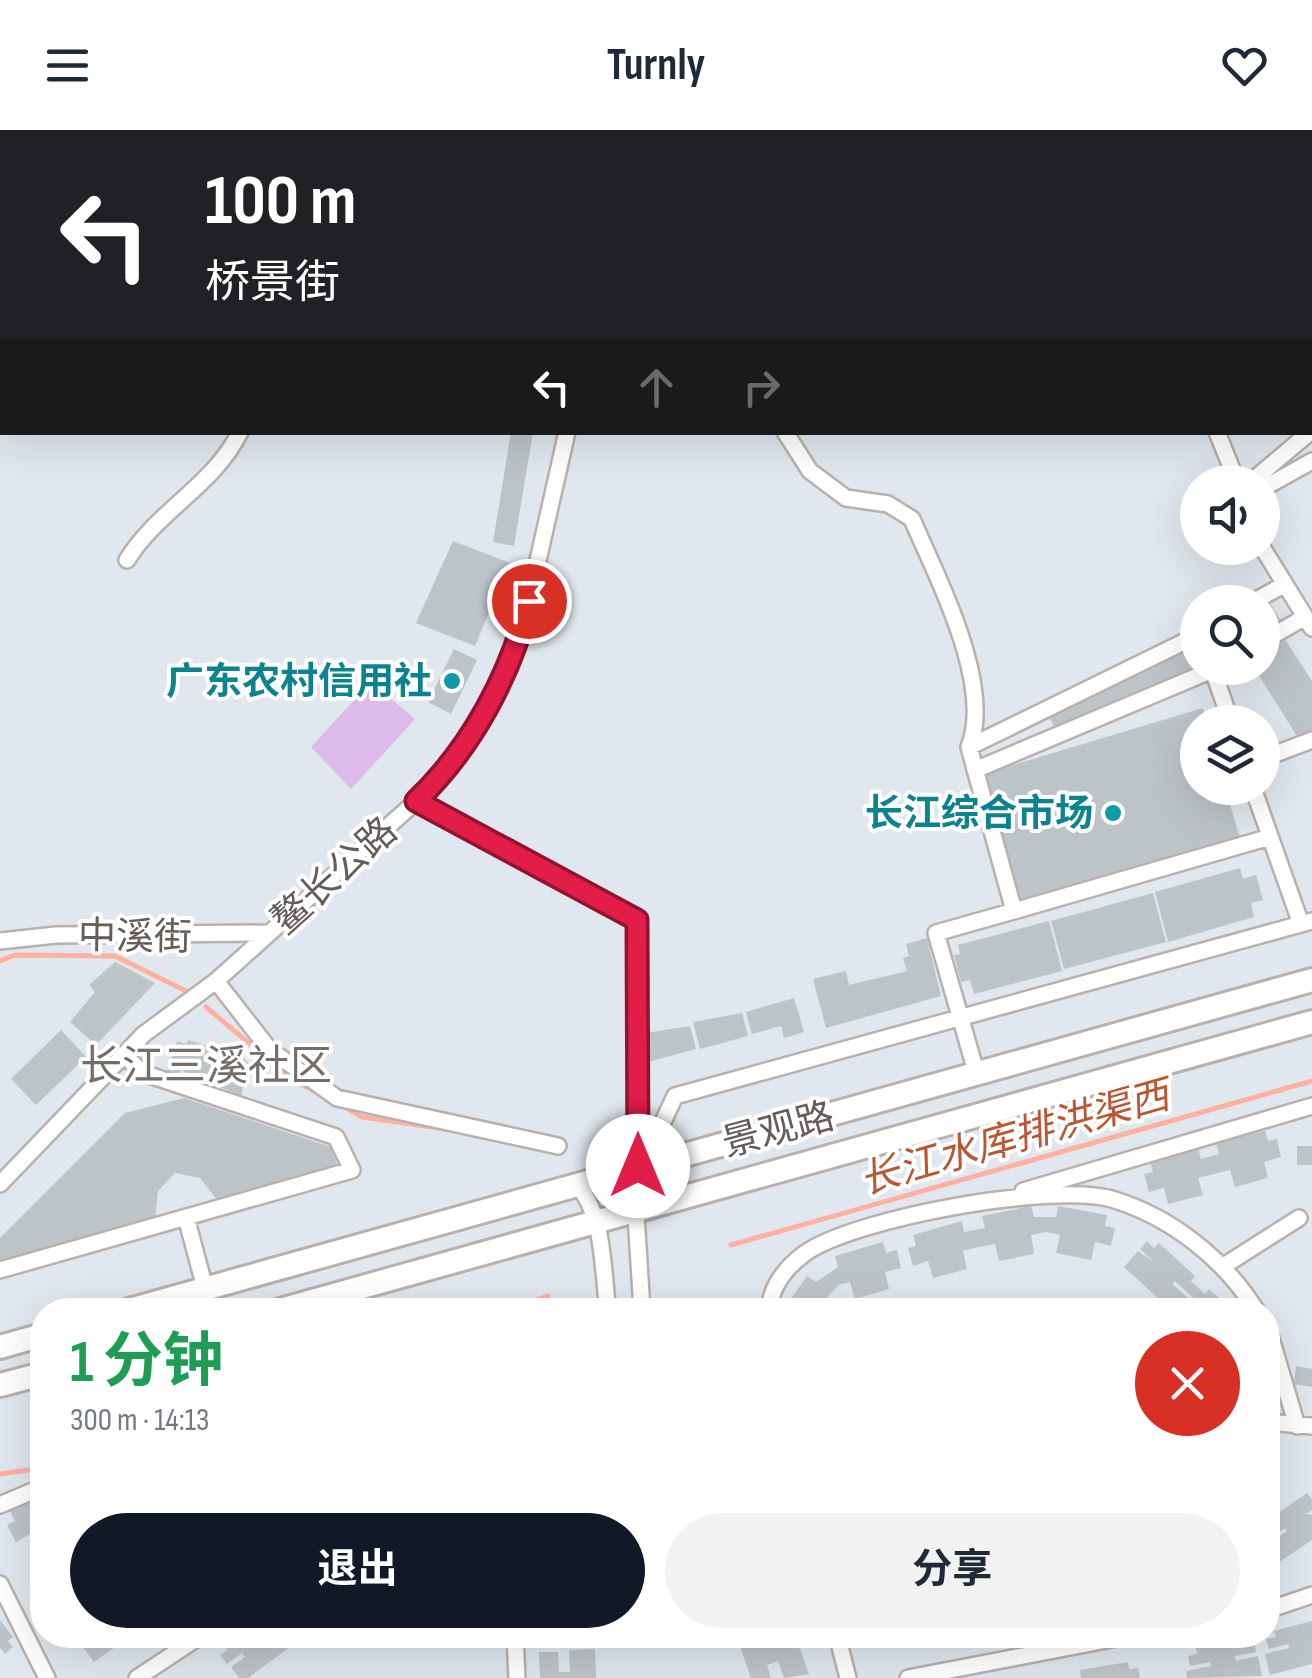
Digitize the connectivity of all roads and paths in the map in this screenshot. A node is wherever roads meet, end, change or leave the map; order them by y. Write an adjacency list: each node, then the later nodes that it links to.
1 (239, 435): 10 (street)
2 (566, 435): 22 (street, 鳌长公路)
3 (787, 435): 19 (street)
4 (1218, 435): 7 (street)
5 (1307, 435): 8 (street)
6 (1312, 461): 9 (street)
7 (1230, 465)
8 (1271, 465)
9 (1280, 479)
10 (127, 560)
11 (1273, 565): 12 (street)
12 (1285, 584): 13 (street); 14 (street)
13 (1280, 587)
14 (1309, 623): 15 (street)
15 (1280, 635)
16 (1180, 644): 19 (street)
17 (1180, 683): 21 (street)
18 (1312, 740): 20 (street)
19 (969, 747): 21 (street)
20 (1280, 753)
21 (976, 770): 25 (street)
22 (416, 801): 27 (street, 鳌长公路); 37 (street)
23 (1260, 805): 24 (street)
24 (1270, 837): 25 (street); 26 (street)
25 (1014, 911): 31 (street)
26 (1307, 923): 31 (street)
27 (270, 933): 28 (street, 中溪街); 30 (street, 鳌长公路)
28 (0, 941)
29 (1312, 980): 34 (main road, 景观路)
30 (216, 982): 33 (street, 鳌长公路); 36 (street)
31 (960, 1019): 34 (street); 37 (street)
32 (1312, 1022): 41 (main road, 景观路)
33 (124, 1055): 39 (street, 鳌长公路); 42 (street)
34 (977, 1075): 37 (main road, 景观路)
35 (1312, 1106): 40 (street)
36 (558, 1146)
37 (638, 1166): 38 (main road, 景观路); 41 (street)
38 (576, 1183): 44 (street); 47 (main road, 景观路)
39 (0, 1184)
40 (1002, 1198): 45 (street); 52 (street)
41 (638, 1212): 44 (main road, 景观路); 51 (street)
42 (186, 1217): 46 (street); 47 (street)
43 (1299, 1218): 45 (street)
44 (597, 1222): 49 (main road, 景观路); 50 (street)
45 (1222, 1266): 53 (street)
46 (0, 1270)
47 (205, 1288): 48 (main road, 景观路)
48 (170, 1298)
49 (323, 1298)
50 (606, 1298)
51 (642, 1298)
52 (770, 1298)
53 (1247, 1298)
54 (30, 1337): 55 (main road)
55 (0, 1346)
56 (1280, 1360): 60 (street)
57 (30, 1377): 58 (main road)
58 (0, 1385)
59 (1280, 1423): 60 (street)
60 (1305, 1426)
61 (30, 1491): 62 (street)
62 (0, 1505)
63 (0, 1584): 66 (street)
64 (1312, 1595): 65 (street)
65 (1280, 1606)
66 (30, 1643)
67 (33, 1648): 72 (street)
68 (182, 1648): 73 (street)
69 (516, 1648): 74 (street)
70 (840, 1648): 75 (street)
71 (1065, 1648): 76 (street)
72 (48, 1678)
73 (137, 1678)
74 (517, 1678)
75 (848, 1678)
76 (908, 1678)

